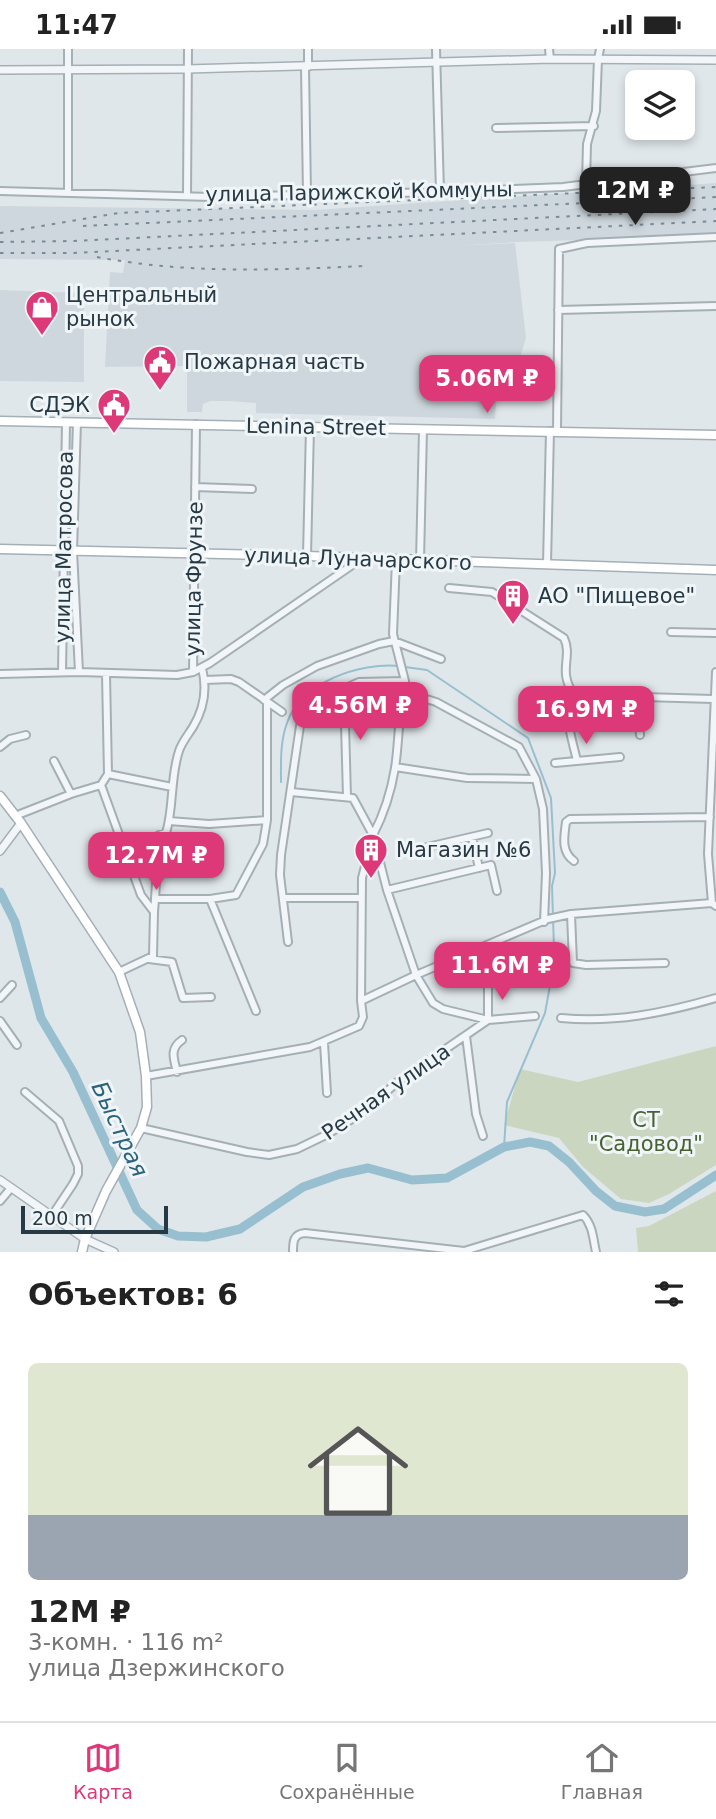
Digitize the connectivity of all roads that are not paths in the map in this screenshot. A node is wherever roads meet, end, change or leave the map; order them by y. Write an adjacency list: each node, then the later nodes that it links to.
1 (68, 49): 14 (street)
2 (188, 49): 12 (street)
3 (308, 49): 11 (street)
4 (436, 49): 10 (street)
5 (549, 49): 7 (street)
6 (600, 49): 8 (street)
7 (550, 59): 8 (street); 10 (street)
8 (597, 59): 9 (street); 15 (street)
9 (716, 60)
10 (437, 62): 11 (street); 20 (street)
11 (307, 67): 12 (street); 22 (street)
12 (187, 69): 14 (street); 23 (street)
13 (0, 70): 14 (street)
14 (69, 70): 21 (street)
15 (594, 125): 16 (street); 18 (street)
16 (496, 128)
17 (716, 168): 18 (street, улица Парижской Коммуны)
18 (586, 183): 20 (street, улица Парижской Коммуны)
19 (0, 191): 21 (street, улица Парижской Коммуны)
20 (440, 192): 22 (street, улица Парижской Коммуны)
21 (68, 193): 23 (street, улица Парижской Коммуны)
22 (307, 194): 23 (street, улица Парижской Коммуны)
23 (187, 196)
24 (716, 237): 26 (street)
25 (716, 306): 26 (street)
26 (558, 310): 33 (street)
27 (0, 421): 28 (main road, Lenina Street)
28 (66, 422): 29 (main road, Lenina Street); 38 (street, улица Матросова)
29 (77, 422): 30 (main road, Lenina Street); 39 (street, улица Матросова)
30 (196, 424): 31 (main road, Lenina Street); 35 (street, улица Фрунзе)
31 (310, 427): 32 (main road, Lenina Street); 41 (street)
32 (424, 429): 33 (main road, Lenina Street); 44 (street)
33 (554, 431): 34 (main road, Lenina Street); 45 (street)
34 (716, 435)
35 (195, 487): 36 (street, улица Фрунзе); 40 (street, улица Фрунзе)
36 (252, 489)
37 (0, 549): 38 (main road, улица Луначарского)
38 (62, 551): 39 (main road, улица Луначарского); 56 (street, улица Матросова)
39 (73, 551): 40 (main road, улица Луначарского); 53 (street, улица Матросова)
40 (193, 554): 41 (main road, улица Луначарского); 54 (street, улица Фрунзе)
41 (307, 556): 42 (main road, улица Луначарского)
42 (361, 559): 43 (main road, улица Луначарского); 52 (street)
43 (396, 560): 44 (main road, улица Луначарского); 50 (street)
44 (420, 561): 45 (main road, улица Луначарского)
45 (547, 564): 46 (main road, улица Луначарского)
46 (716, 570)
47 (449, 588): 63 (street)
48 (671, 632): 49 (street)
49 (716, 633)
50 (394, 641): 51 (street); 60 (street); 66 (street)
51 (441, 659)
52 (202, 668): 54 (street); 59 (street, улица Фрунзе)
53 (79, 672): 56 (street); 58 (street)
54 (193, 672): 58 (street)
55 (716, 672): 65 (street)
56 (62, 673): 57 (street)
57 (0, 674)
58 (106, 674): 77 (street)
59 (205, 680): 66 (street); 80 (street, улица Фрунзе)
60 (405, 681): 61 (street); 62 (street)
61 (344, 687): 81 (street); 84 (street)
62 (404, 692): 76 (street); 78 (street)
63 (574, 695): 64 (street); 74 (street)
64 (638, 697): 65 (street); 69 (street)
65 (713, 699): 68 (street)
66 (265, 701): 67 (street); 87 (street)
67 (282, 712)
68 (714, 721): 85 (street)
69 (640, 735)
70 (26, 736): 71 (street)
71 (0, 747)
72 (620, 757): 74 (street)
73 (54, 761): 82 (street)
74 (577, 761): 75 (street)
75 (555, 763)
76 (395, 767): 78 (street); 90 (street)
77 (108, 774): 79 (street); 80 (street)
78 (536, 779): 105 (street)
79 (101, 785): 82 (street); 103 (street)
80 (172, 787): 88 (street, улица Фрунзе)
81 (291, 792): 84 (street); 98 (street)
82 (71, 794): 86 (street)
83 (0, 796): 86 (main road)
84 (347, 797): 90 (street)
85 (709, 817): 94 (street); 102 (street)
86 (18, 820): 93 (street); 109 (main road)
87 (267, 820): 88 (street); 101 (street)
88 (170, 821): 100 (street, улица Фрунзе)
89 (488, 833): 91 (street)
90 (373, 835): 96 (street); 99 (street)
91 (472, 837): 92 (street); 95 (street)
92 (423, 848)
93 (0, 851)
94 (574, 861)
95 (479, 869): 96 (street); 97 (street)
96 (387, 890): 110 (street)
97 (497, 891)
98 (283, 898): 99 (street); 106 (street)
99 (361, 898): 116 (street)
100 (155, 899): 101 (street); 103 (street, улица Фрунзе)
101 (210, 899): 117 (street)
102 (715, 905): 104 (street)
103 (154, 912): 107 (street)
104 (569, 915): 105 (street); 108 (street)
105 (546, 921): 110 (street)
106 (288, 942)
107 (147, 958): 109 (street); 114 (street)
108 (665, 963)
109 (119, 972): 127 (main road)
110 (416, 975): 116 (street); 120 (street)
111 (12, 985): 113 (street)
112 (488, 985): 120 (street)
113 (0, 997)
114 (211, 997)
115 (716, 998): 119 (street)
116 (361, 1001): 124 (street)
117 (257, 1011)
118 (535, 1017): 120 (street)
119 (561, 1018)
120 (488, 1020): 122 (street, Речная улица)
121 (0, 1021): 125 (street)
122 (466, 1036): 130 (street, Речная улица); 131 (street, Речная улица)
123 (182, 1040): 126 (street)
124 (324, 1042): 126 (street); 129 (street)
125 (17, 1045)
126 (177, 1072): 127 (street)
127 (146, 1076): 130 (main road)
128 (25, 1092): 135 (street)
129 (327, 1093)
130 (141, 1128): 136 (main road)
131 (483, 1136)
132 (0, 1180): 133 (street)
133 (11, 1188): 134 (street); 135 (street)
134 (0, 1201)
135 (51, 1217): 136 (street)
136 (85, 1239): 138 (main road); 139 (street)
137 (471, 1251): 140 (street); 141 (street)
138 (82, 1252)
139 (114, 1252)
140 (293, 1252)
141 (596, 1252)

